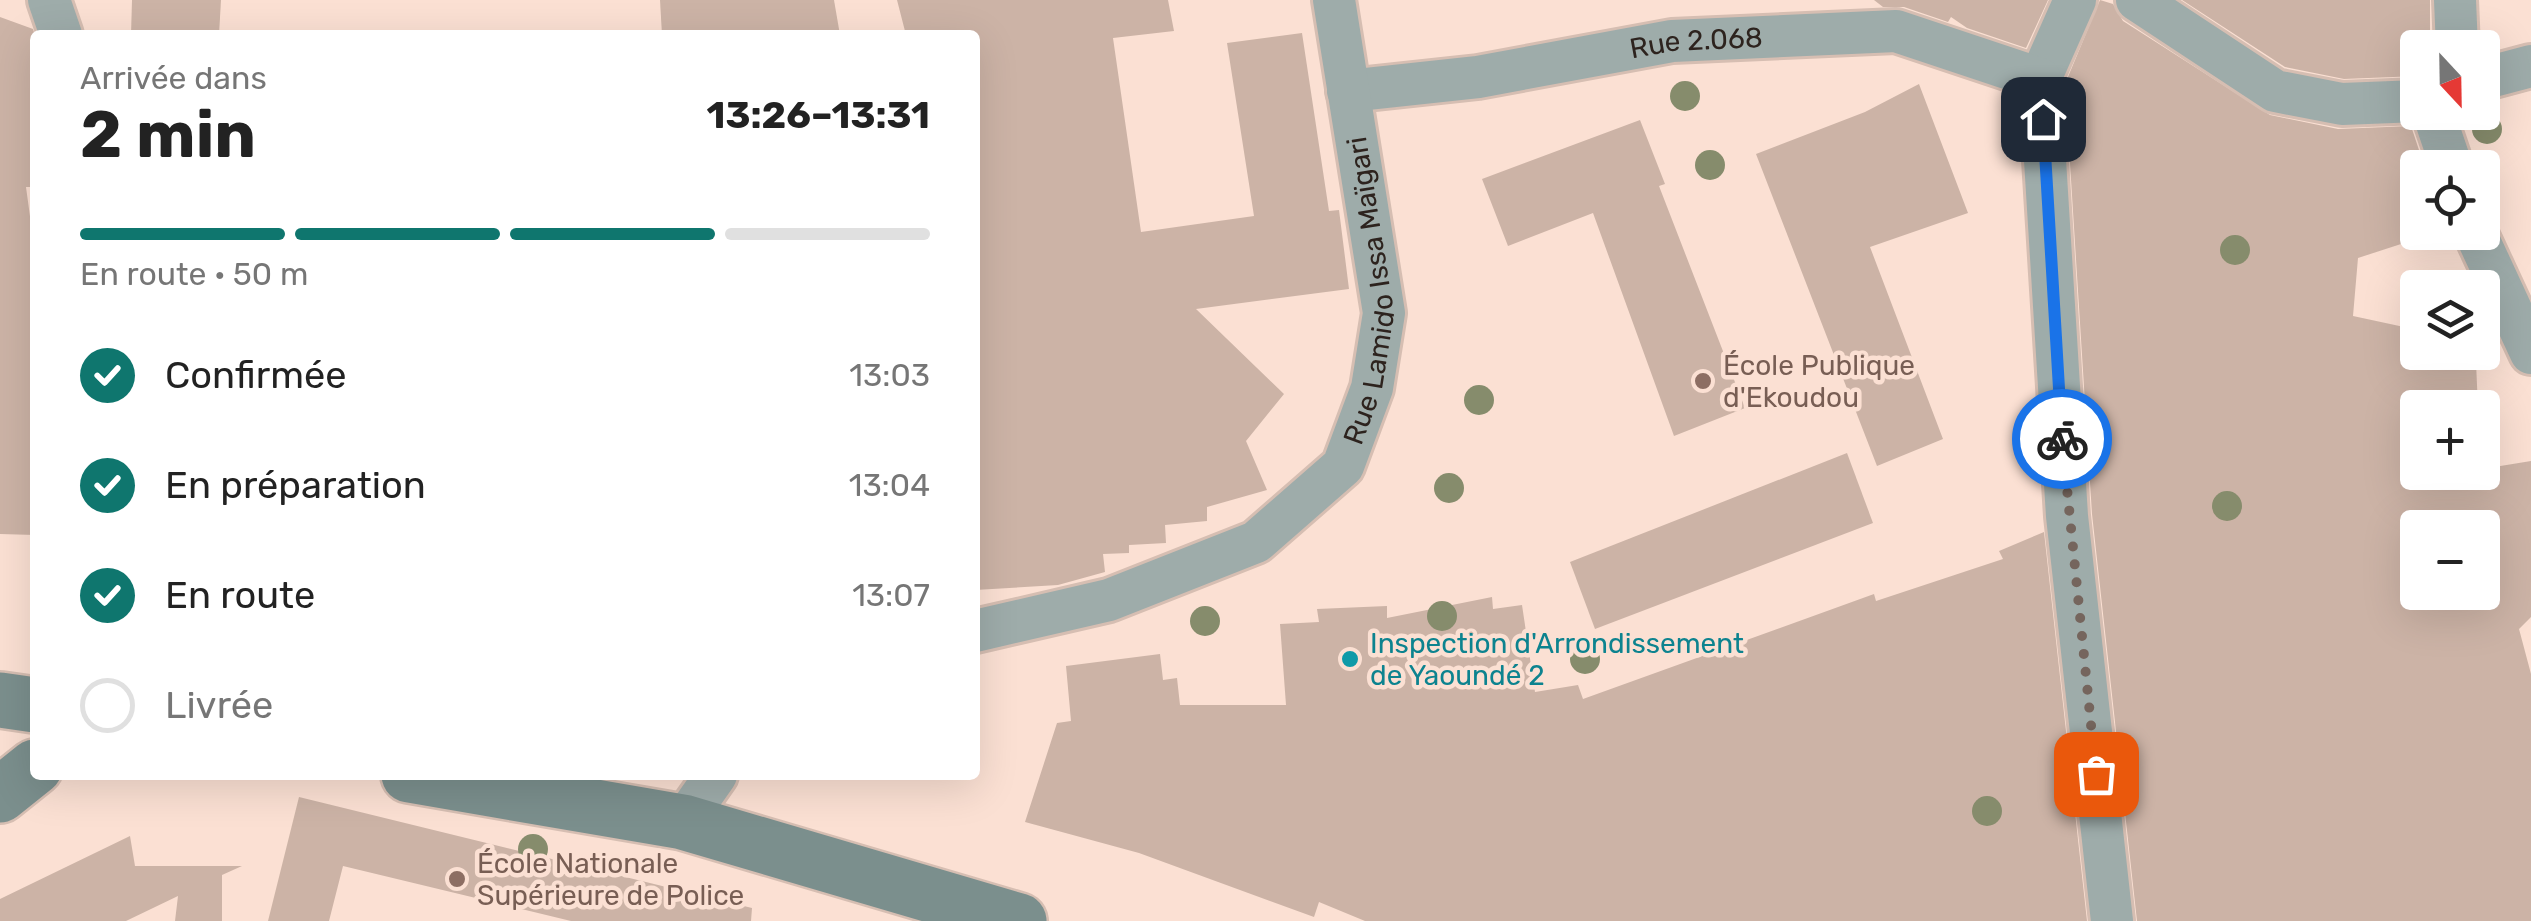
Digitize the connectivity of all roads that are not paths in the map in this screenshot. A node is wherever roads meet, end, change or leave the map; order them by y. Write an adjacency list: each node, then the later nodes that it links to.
1 (50, 0): 6 (street)
2 (1334, 0): 11 (street, Rue Lamido Issa Maïgari)
3 (2075, 0): 10 (street)
4 (2138, 0): 12 (street)
5 (2455, 0): 7 (street)
6 (59, 30)
7 (2456, 30)
8 (2531, 66): 9 (street)
9 (2500, 75)
10 (2040, 79): 11 (street, Rue 2.068); 25 (street)
11 (1348, 90): 15 (street, Rue Lamido Issa Maïgari)
12 (2400, 102)
13 (2483, 250): 14 (street)
14 (2531, 353)
15 (980, 630)
16 (0, 700): 17 (main road)
17 (30, 705)
18 (30, 770): 22 (main road)
19 (465, 780): 21 (main road)
20 (712, 780): 23 (street)
21 (578, 790): 23 (main road)
22 (0, 795)
23 (682, 822): 24 (main road)
24 (1019, 921)
25 (2112, 921)

